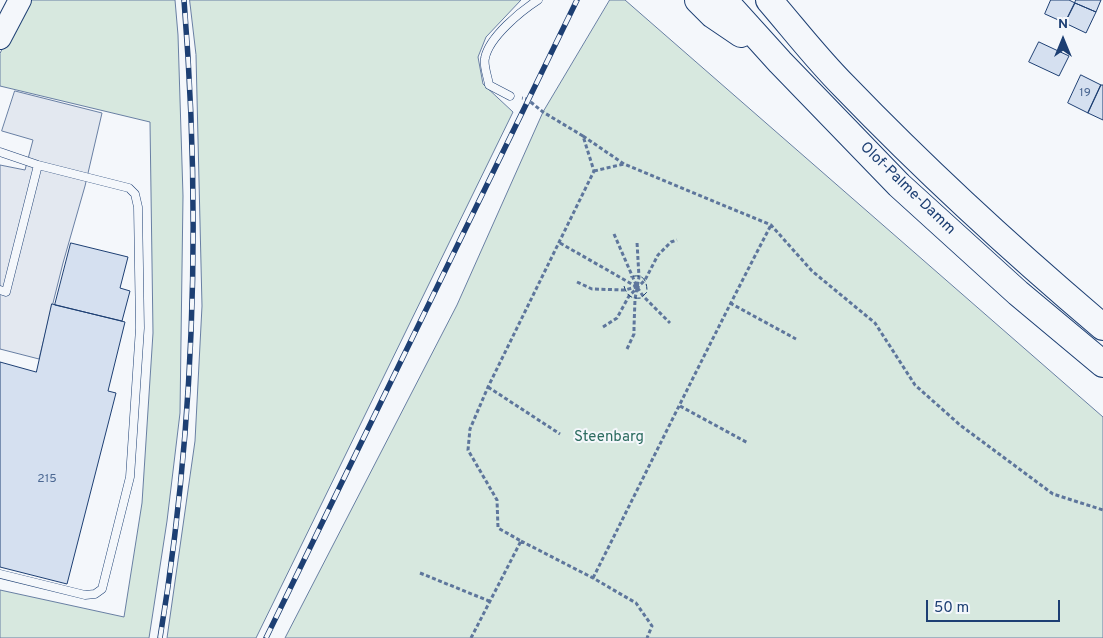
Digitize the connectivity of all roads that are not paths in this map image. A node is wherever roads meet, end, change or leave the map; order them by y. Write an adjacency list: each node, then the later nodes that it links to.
1 (20, 0): 6 (main road)
2 (538, 0): 8 (lane)
3 (698, 0): 7 (highway)
4 (724, 0): 7 (highway, Olof-Palme-Damm)
5 (769, 0): 12 (highway, Olof-Palme-Damm)
6 (0, 38)
7 (780, 62): 13 (highway, Olof-Palme-Damm)
8 (510, 96)
9 (0, 152): 10 (lane)
10 (38, 165): 11 (lane); 14 (lane)
11 (0, 290)
12 (1103, 327)
13 (1103, 364)
14 (0, 574)

